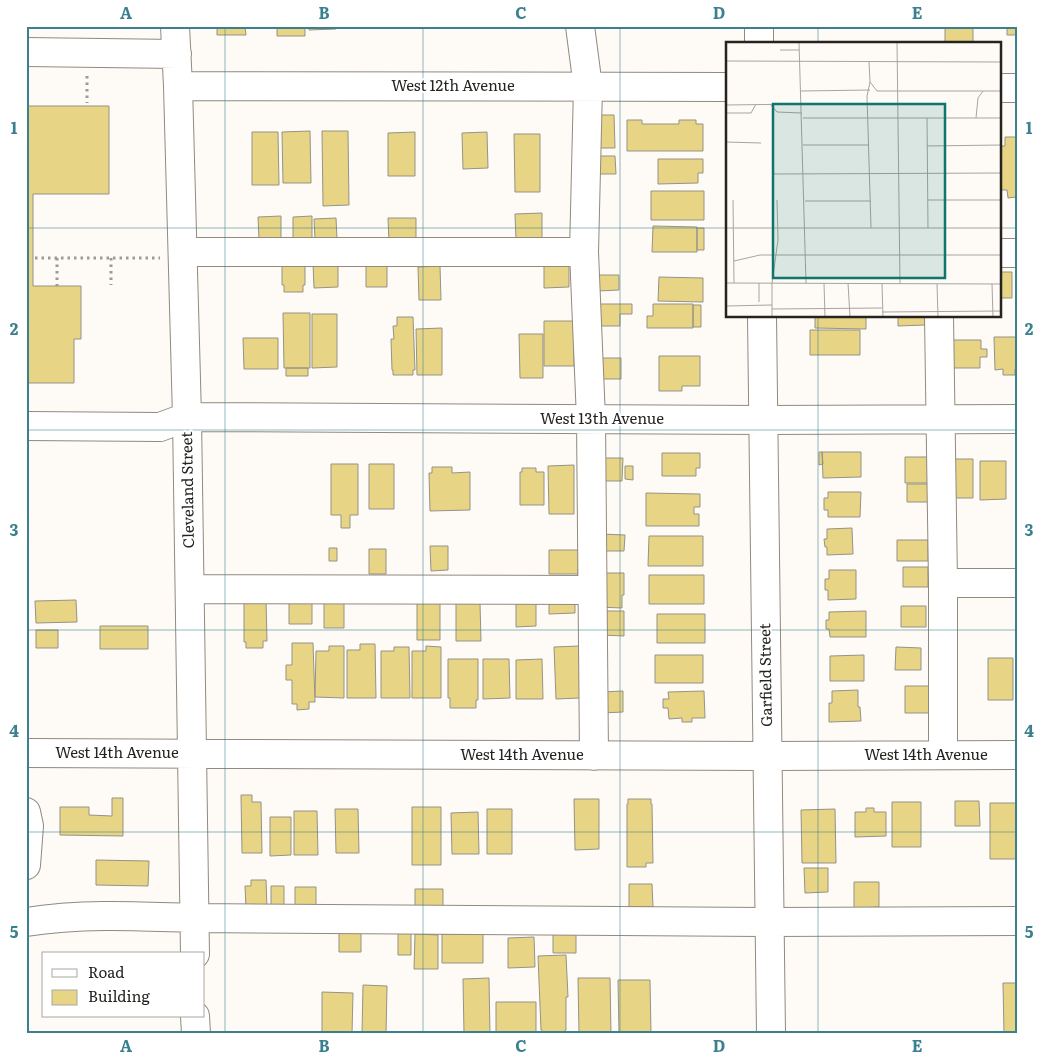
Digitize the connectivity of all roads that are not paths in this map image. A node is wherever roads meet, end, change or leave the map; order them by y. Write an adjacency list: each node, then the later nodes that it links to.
1 (175, 26): 6 (street, Cleveland Street)
2 (580, 26): 8 (street)
3 (759, 26): 4 (street)
4 (759, 42)
5 (26, 52): 6 (street)
6 (177, 54): 7 (street, Cleveland Street)
7 (178, 86): 8 (street, West 12th Avenue); 15 (street, Cleveland Street)
8 (588, 87): 9 (street, West 12th Avenue); 12 (street)
9 (726, 87)
10 (1000, 88): 11 (street)
11 (1017, 88)
12 (584, 252): 15 (street); 19 (street)
13 (1000, 253): 14 (street)
14 (1017, 253)
15 (172, 255): 18 (street, Cleveland Street)
16 (762, 318): 22 (street, Garfield Street)
17 (939, 318): 20 (street)
18 (187, 417): 19 (street, West 13th Avenue); 23 (street); 26 (street, Cleveland Street)
19 (591, 419): 22 (street, West 13th Avenue); 27 (street)
20 (941, 419): 21 (street, West 13th Avenue); 22 (street, West 13th Avenue); 24 (street)
21 (1017, 419)
22 (764, 420): 33 (street, Garfield Street)
23 (26, 426)
24 (943, 583): 25 (street); 30 (street)
25 (1017, 583)
26 (190, 589): 27 (street); 29 (street, Cleveland Street)
27 (592, 590): 32 (street)
28 (26, 753): 29 (street, West 14th Avenue)
29 (192, 753): 32 (street, West 14th Avenue); 36 (street, Cleveland Street)
30 (943, 755): 31 (street, West 14th Avenue); 33 (street, West 14th Avenue)
31 (1017, 755)
32 (594, 756): 33 (street, West 14th Avenue)
33 (767, 756): 39 (street, Garfield Street)
34 (26, 812): 35 (street)
35 (26, 866)
36 (194, 918): 38 (street); 39 (street); 40 (street, Cleveland Street)
37 (1017, 921): 39 (street)
38 (26, 922)
39 (769, 922): 43 (street, Garfield Street)
40 (195, 952)
41 (195, 1018): 42 (street)
42 (196, 1034)
43 (771, 1034)

